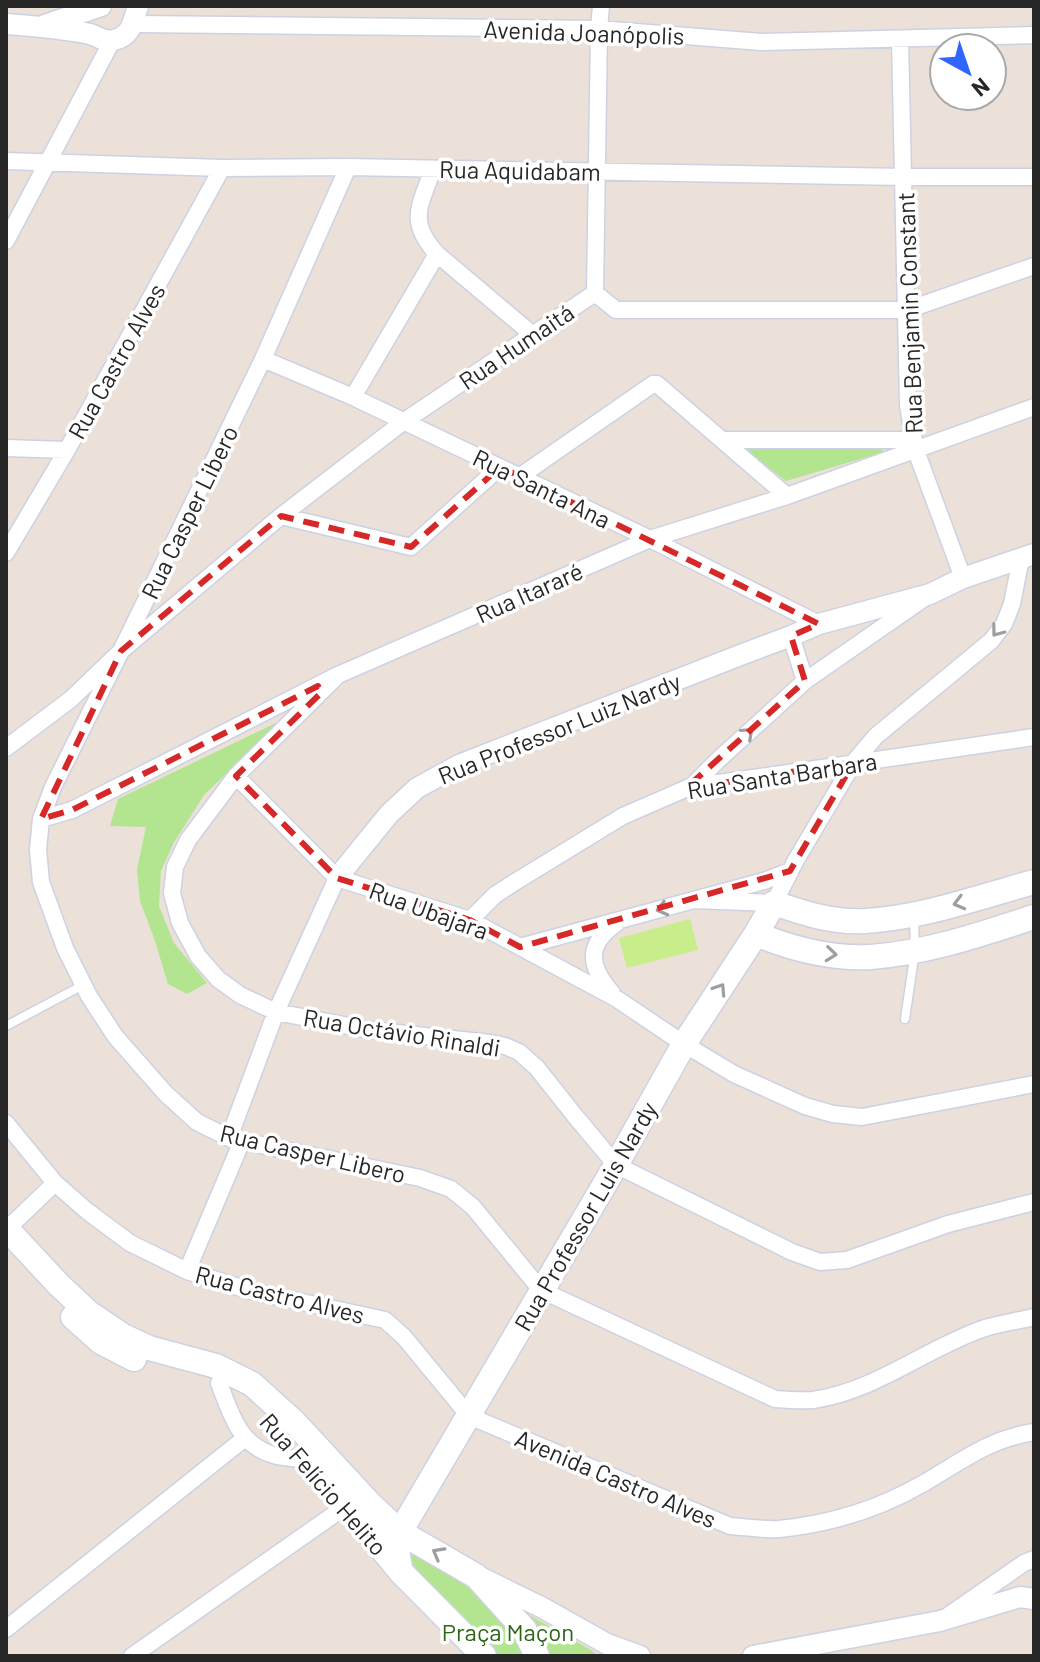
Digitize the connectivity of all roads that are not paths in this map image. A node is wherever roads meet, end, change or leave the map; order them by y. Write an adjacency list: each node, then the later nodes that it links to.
1 (102, 6): 5 (street); 8 (street)
2 (601, 6): 6 (street)
3 (134, 13): 6 (street, Avenida Joanópolis); 8 (street)
4 (6, 24): 5 (street)
5 (42, 26): 8 (street)
6 (599, 29): 9 (street, Avenida Joanópolis); 15 (street)
7 (1034, 35): 9 (street, Avenida Joanópolis)
8 (104, 38): 11 (street)
9 (900, 39): 16 (street, Rua Benjamin Constant)
10 (6, 161): 11 (street, Rua Aquidabam)
11 (48, 162): 13 (street, Rua Aquidabam); 18 (street)
12 (348, 167): 13 (street, Rua Aquidabam); 14 (street, Rua Aquidabam); 24 (street, Rua Casper Libero)
13 (222, 168): 31 (street, Rua Castro Alves)
14 (433, 169): 15 (street, Rua Aquidabam); 19 (street)
15 (597, 172): 16 (street, Rua Aquidabam); 21 (street)
16 (904, 177): 17 (street, Rua Aquidabam); 22 (street, Rua Benjamin Constant)
17 (1034, 177)
18 (6, 241)
19 (437, 254): 23 (street); 25 (street)
20 (1034, 266): 22 (street, Rua Humaitá)
21 (595, 293): 22 (street, Rua Humaitá); 23 (street, Rua Humaitá)
22 (907, 310): 29 (street, Rua Benjamin Constant)
23 (533, 335): 27 (street, Rua Humaitá)
24 (263, 359): 25 (street, Rua Santa Ana); 43 (street, Rua Casper Libero)
25 (353, 397): 27 (street, Rua Santa Ana)
26 (1034, 407): 29 (street, Rua Itararé)
27 (403, 422): 32 (street, Rua Santa Ana); 35 (street, Rua Humaitá)
28 (722, 440): 29 (street); 33 (street); 34 (street)
29 (915, 444): 34 (street, Rua Itararé); 39 (street, Rua Benjamin Constant)
30 (6, 448): 31 (street)
31 (67, 450): 37 (street, Rua Castro Alves)
32 (500, 467): 33 (street, Rua Santa Ana); 35 (street)
33 (519, 477): 36 (street, Rua Santa Ana)
34 (787, 496): 36 (street, Rua Itararé)
35 (281, 516): 43 (street, Rua Humaitá)
36 (650, 539): 41 (street, Rua Santa Ana); 44 (street, Rua Itararé)
37 (6, 553)
38 (1028, 556): 39 (street, Rua Professor Luiz Nardy); 48 (street, one-way to 48)
39 (963, 578): 40 (street, Rua Professor Luiz Nardy)
40 (930, 594): 41 (street, Rua Professor Luiz Nardy); 45 (street)
41 (819, 624): 42 (street, Rua Professor Luiz Nardy)
42 (791, 636): 45 (street); 53 (street, Rua Professor Luiz Nardy)
43 (121, 651): 47 (street, Rua Humaitá); 51 (street, Rua Casper Libero)
44 (338, 675): 49 (street, Rua Octávio Rinaldi); 51 (street, Rua Itararé)
45 (805, 681): 50 (street, one-way to 45)
46 (1034, 737): 48 (street, Rua Santa Barbara)
47 (6, 748)
48 (854, 762): 50 (street, Rua Santa Barbara); 52 (street)
49 (236, 776): 53 (street, Rua Ubajara); 66 (street, Rua Octávio Rinaldi)
50 (692, 786): 59 (street, Rua Santa Barbara)
51 (41, 819): 64 (street, Rua Casper Libero)
52 (790, 871): 55 (street); 56 (street)
53 (337, 878): 59 (street, Rua Ubajara); 66 (street, Rua Professor Luiz Nardy)
54 (1034, 882): 57 (main road, one-way to 57)
55 (694, 900): 56 (street); 60 (street, one-way to 60)
56 (774, 903): 57 (main road); 61 (main road, Rua Professor Luis Nardy)
57 (914, 915): 63 (lane)
58 (1034, 917): 63 (main road)
59 (470, 920): 62 (street, Rua Ubajara)
60 (621, 920): 62 (street); 65 (street)
61 (756, 934): 63 (main road, one-way to 63); 69 (main road, Rua Professor Luis Nardy, one-way to 61)
62 (520, 947): 65 (street, Rua Ubajara)
63 (915, 951): 67 (lane)
64 (83, 985): 68 (lane); 72 (street, Rua Casper Libero)
65 (617, 999): 69 (street, Rua Ubajara)
66 (276, 1012): 72 (street, Rua Professor Luiz Nardy); 73 (street, Rua Octávio Rinaldi)
67 (905, 1019)
68 (6, 1026)
69 (684, 1044): 70 (street, Rua Ubajara); 73 (main road, Rua Professor Luis Nardy)
70 (1034, 1084)
71 (6, 1123): 74 (street, Rua Castro Alves)
72 (235, 1139): 78 (street, Rua Professor Luiz Nardy); 79 (street, Rua Casper Libero)
73 (616, 1165): 75 (street, Rua Octávio Rinaldi); 79 (main road, Rua Professor Luis Nardy)
74 (55, 1183): 76 (street); 78 (street, Rua Castro Alves)
75 (1034, 1202)
76 (6, 1228): 87 (main road, Rua Felício Helito)
77 (6, 1251): 81 (main road, Rua Felício Helito)
78 (187, 1271): 82 (street, Rua Castro Alves)
79 (541, 1290): 80 (street, Rua Casper Libero); 82 (main road, Rua Professor Luis Nardy)
80 (1034, 1317)
81 (219, 1383): 84 (street); 85 (main road, Rua Felício Helito)
82 (469, 1416): 83 (street, Avenida Castro Alves); 87 (main road, Rua Professor Luis Nardy)
83 (1034, 1432)
84 (245, 1438): 85 (street); 93 (street)
85 (309, 1460): 86 (main road, Rua Felício Helito)
86 (346, 1506): 89 (main road, Rua Felício Helito); 95 (street)
87 (400, 1532): 89 (main road); 90 (main road, one-way to 87)
88 (1034, 1559): 92 (street)
89 (401, 1572): 96 (main road)
90 (476, 1576): 94 (street); 97 (main road)
91 (1034, 1599): 92 (street)
92 (940, 1621): 99 (street)
93 (6, 1629)
94 (608, 1650): 98 (street)
95 (132, 1656)
96 (484, 1656)
97 (537, 1656)
98 (640, 1656)
99 (753, 1656)

